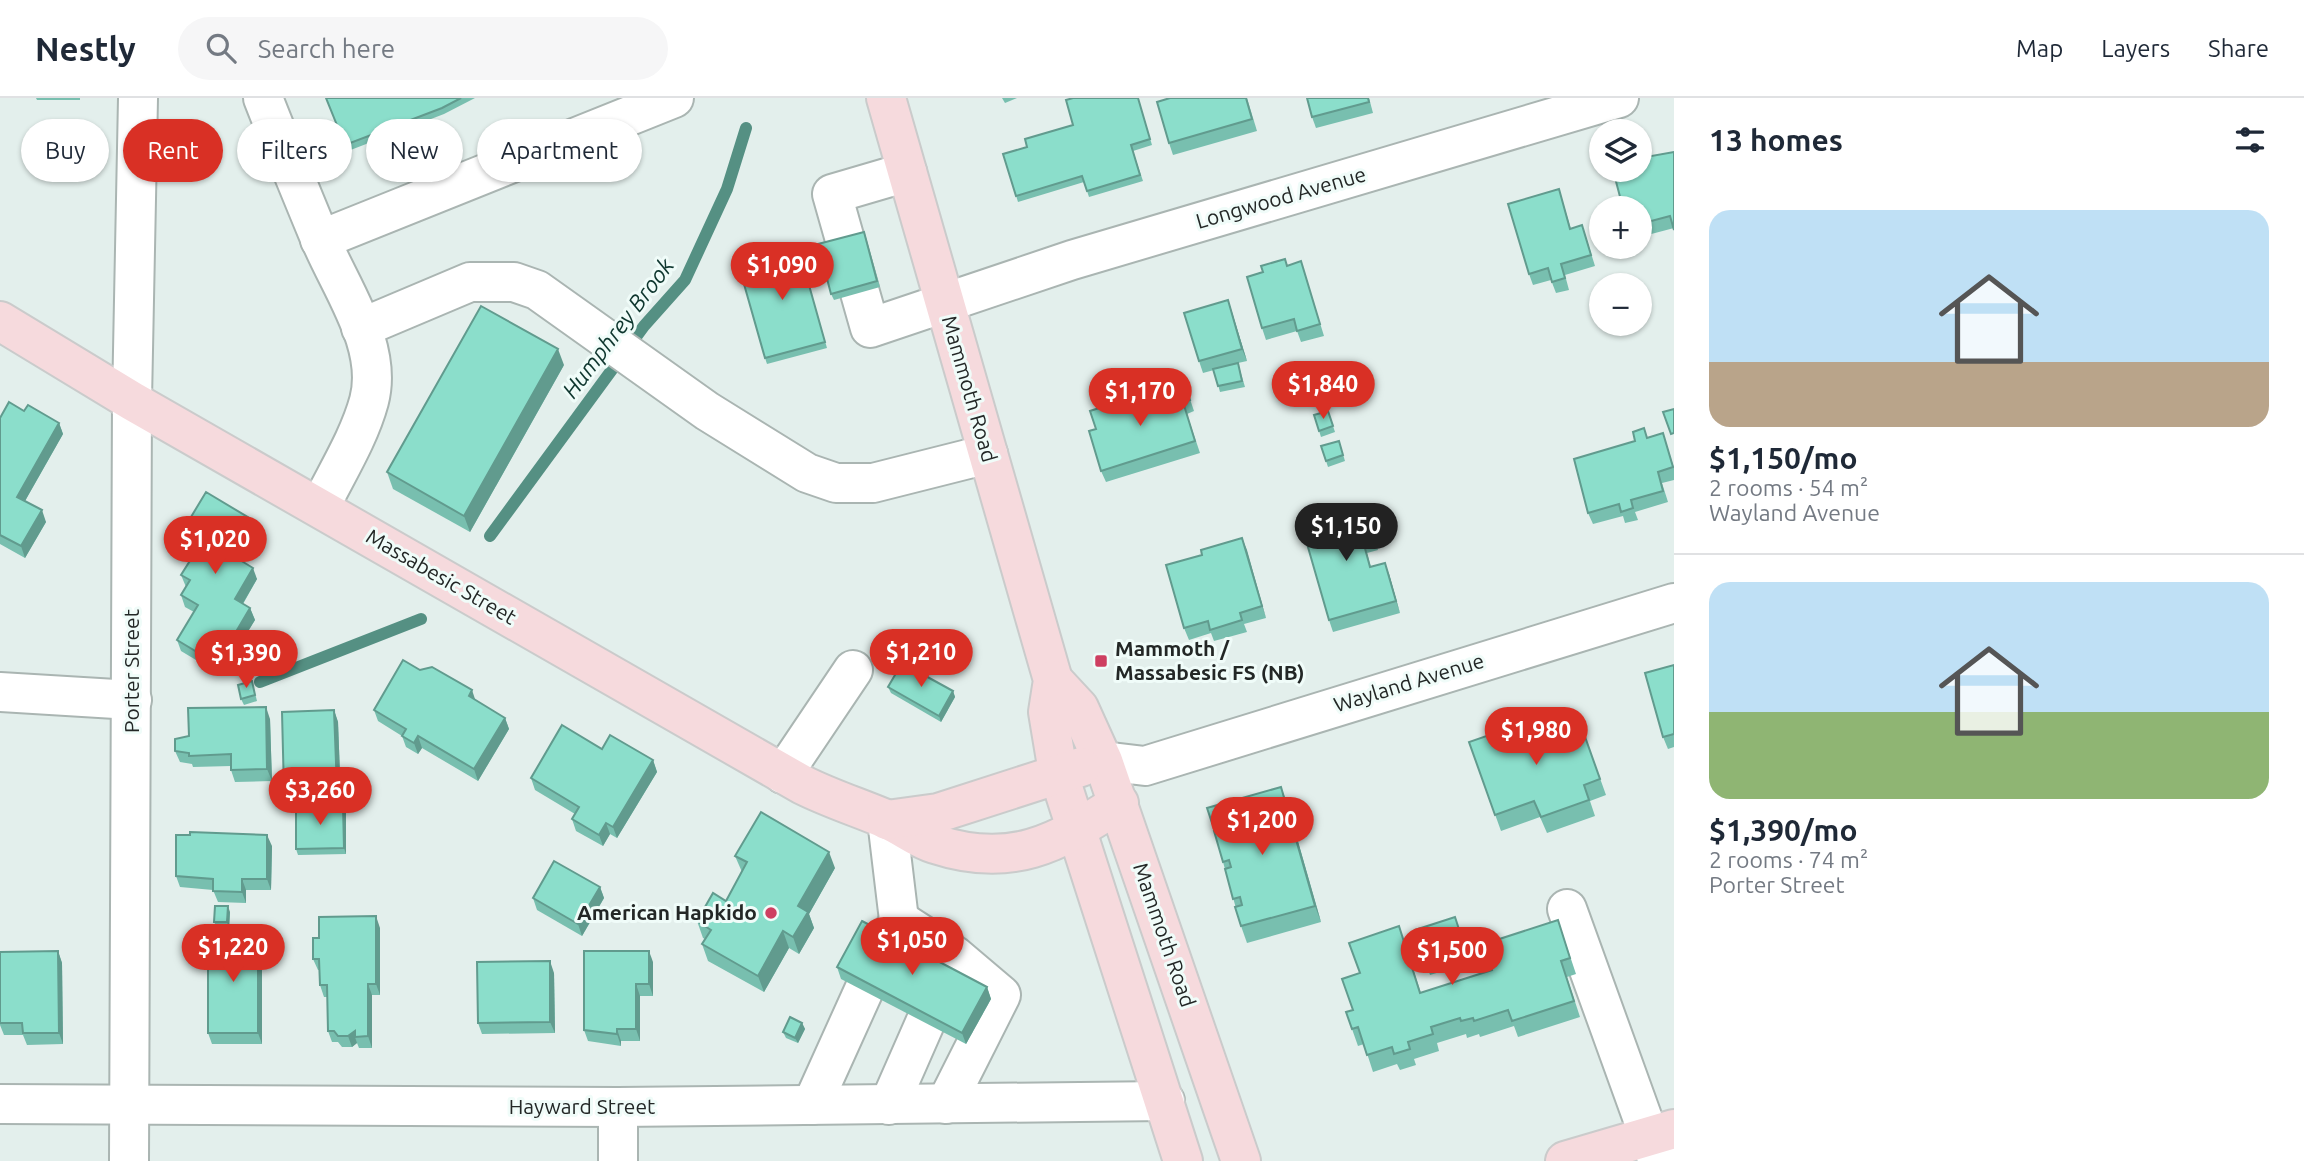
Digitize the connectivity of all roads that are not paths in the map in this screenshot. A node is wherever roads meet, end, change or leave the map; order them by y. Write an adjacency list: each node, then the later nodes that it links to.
1 (138, 98): 11 (street, Porter Street)
2 (263, 98): 7 (street)
3 (674, 98): 7 (street)
4 (886, 98): 6 (main road, Mammoth Road)
5 (1619, 98): 8 (street, Longwood Avenue)
6 (907, 172): 8 (main road, Mammoth Road); 8 (street, Longwood Avenue)
7 (320, 240): 10 (street)
8 (943, 304): 12 (main road, Mammoth Road)
9 (0, 321): 11 (main road, Massabesic Street)
10 (361, 328): 12 (street); 13 (street)
11 (132, 401): 13 (main road, Massabesic Street); 18 (street, Porter Street)
12 (988, 454): 16 (main road, Mammoth Road)
13 (320, 508): 22 (main road, Massabesic Street)
14 (1674, 603): 20 (street, Wayland Avenue)
15 (853, 670): 22 (street)
16 (1053, 680): 19 (main road, Mammoth Road); 21 (main road, Mammoth Road)
17 (0, 692): 18 (street)
18 (132, 700): 32 (street, Porter Street)
19 (1104, 761): 20 (street, Wayland Avenue); 21 (main road, Massabesic Street); 23 (main road, Mammoth Road)
20 (1145, 766): 23 (street)
21 (1058, 772): 24 (main road, Massabesic Street); 25 (main road, Mammoth Road)
22 (783, 774): 24 (main road, Massabesic Street)
23 (1119, 803): 25 (main road, Massabesic Street); 40 (main road, Mammoth Road)
24 (887, 820): 25 (main road, Massabesic Street); 31 (street)
25 (1076, 831): 29 (main road, Mammoth Road)
26 (1567, 909): 36 (street)
27 (864, 990): 33 (street)
28 (925, 1023): 34 (street)
29 (1165, 1101): 31 (street, Hayward Street); 39 (main road, Mammoth Road)
30 (0, 1104): 32 (street, Hayward Street)
31 (946, 1104): 34 (street, Hayward Street)
32 (130, 1105): 35 (street, Hayward Street); 37 (street, Porter Street)
33 (812, 1105): 34 (street, Hayward Street); 35 (street, Hayward Street)
34 (888, 1105)
35 (618, 1108): 38 (street)
36 (1660, 1142): 41 (main road)
37 (129, 1161)
38 (618, 1161)
39 (1183, 1161)
40 (1241, 1161)
41 (1565, 1161)

